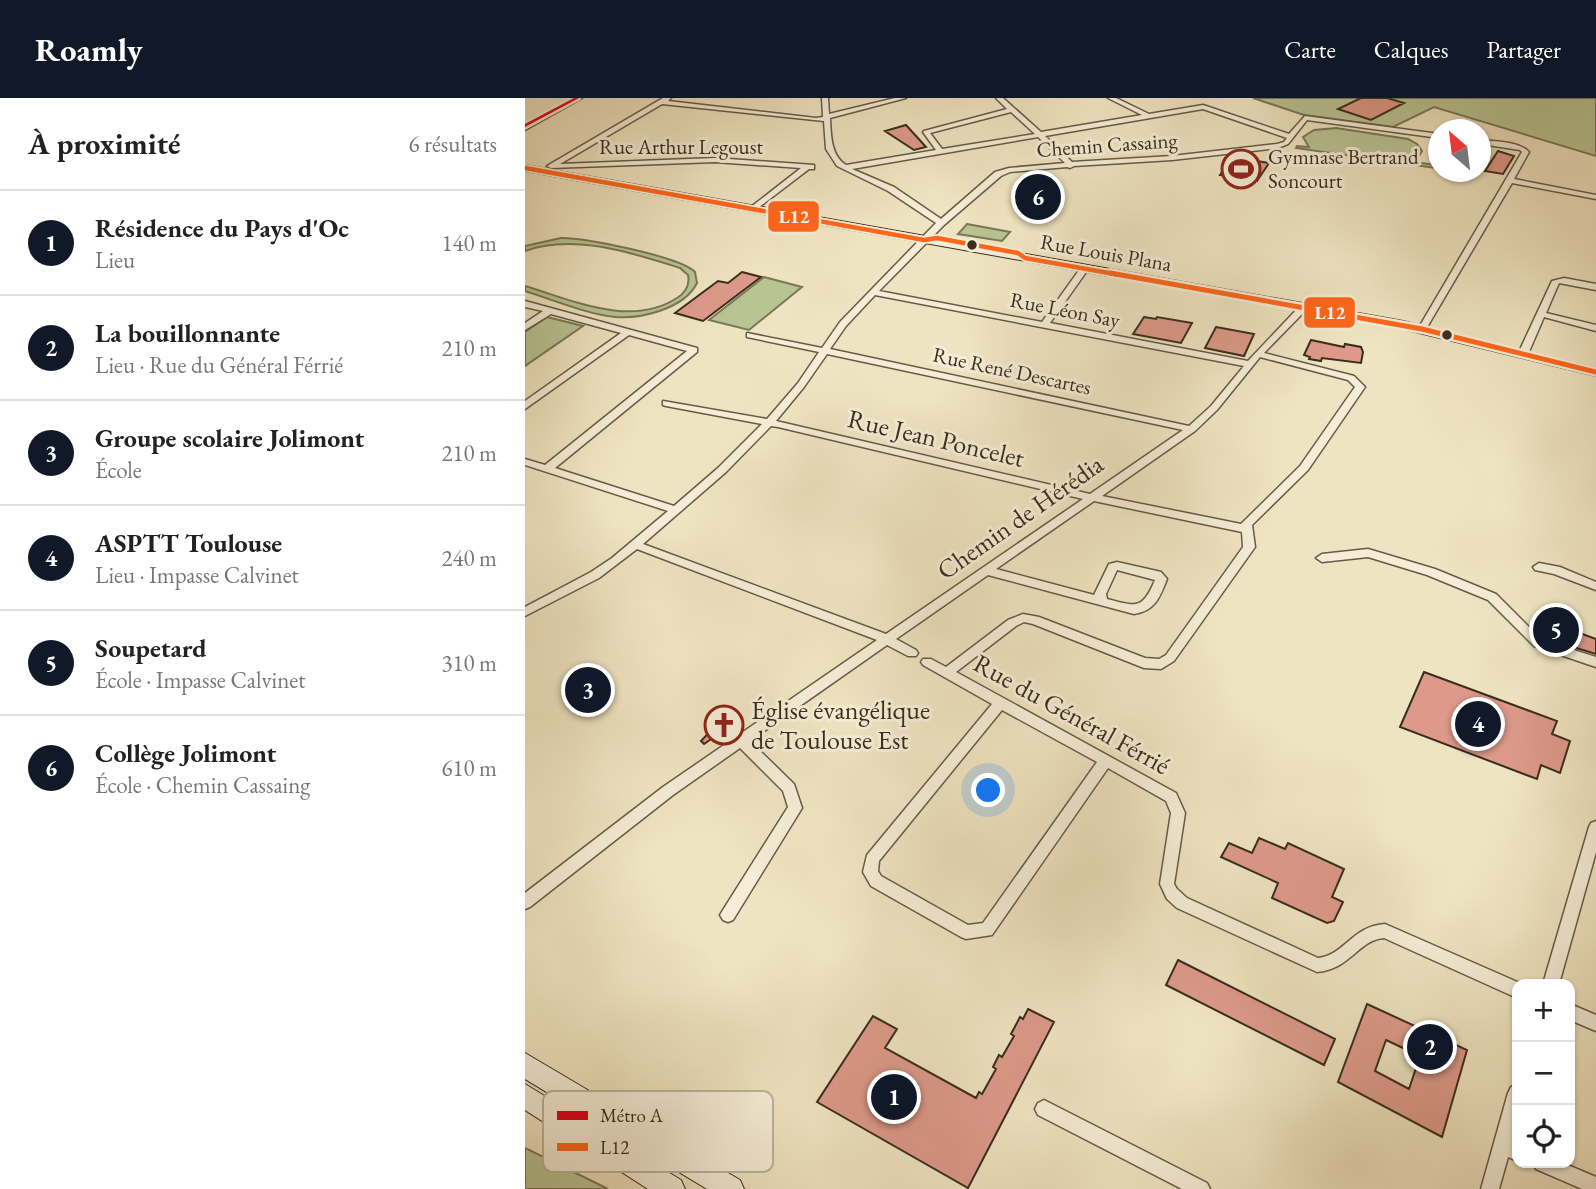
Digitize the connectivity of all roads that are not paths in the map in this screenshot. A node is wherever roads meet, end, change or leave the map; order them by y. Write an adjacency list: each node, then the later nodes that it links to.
1 (579, 98): 10 (street)
2 (825, 98): 9 (street)
3 (903, 98): 9 (street)
4 (999, 98): 7 (street)
5 (1111, 98): 8 (street)
6 (665, 100): 9 (street); 19 (street)
7 (1011, 110): 11 (street); 15 (street)
8 (1148, 116): 11 (street); 13 (street)
9 (828, 117): 20 (street)
10 (525, 128)
11 (1039, 134): 15 (street); 16 (street)
12 (1428, 135): 13 (street)
13 (1291, 137): 16 (street, Chemin Cassaing)
14 (1491, 144): 21 (street)
15 (941, 152): 20 (street)
16 (1070, 166): 24 (street, Chemin Cassaing)
17 (809, 167): 19 (street, Rue Arthur Legoust); 23 (street)
18 (525, 168): 19 (street, Rue Louis Plana)
19 (546, 168): 23 (street, Rue Louis Plana)
20 (843, 168): 24 (street)
21 (1509, 180): 22 (street); 36 (street)
22 (1596, 197)
23 (754, 209): 25 (street, Rue Louis Plana)
24 (941, 223): 25 (street, Chemin Cassaing)
25 (924, 240): 26 (street, Rue Louis Plana); 28 (street, Chemin Cassaing)
26 (1085, 268): 30 (street, Rue Louis Plana); 33 (street)
27 (1596, 287): 32 (street)
28 (873, 292): 33 (street, Rue Léon Say); 40 (street, Chemin Cassaing)
29 (525, 304): 31 (street)
30 (1303, 308): 36 (street, Rue Louis Plana); 42 (street, Chemin de Hérédia)
31 (549, 311): 34 (street); 37 (street)
32 (1541, 314): 35 (street); 41 (street)
33 (1045, 324): 42 (street, Rue Léon Say)
34 (525, 327)
35 (1596, 328)
36 (1422, 329): 41 (street, Rue Louis Plana)
37 (629, 331): 39 (street); 45 (street)
38 (750, 335): 40 (street, Rue René Descartes)
39 (694, 350): 49 (street)
40 (825, 351): 46 (street, Chemin Cassaing); 47 (street, Rue René Descartes)
41 (1523, 354): 43 (street, Rue Louis Plana)
42 (1254, 359): 47 (street, Chemin de Hérédia); 52 (street, Rue Léon Say)
43 (1596, 372)
44 (666, 403): 46 (street, Rue Jean Poncelet)
45 (525, 406)
46 (768, 423): 50 (street, Rue Jean Poncelet); 51 (street, Chemin Cassaing)
47 (1191, 429): 50 (street, Chemin de Hérédia)
48 (525, 462): 49 (street)
49 (547, 469): 51 (street)
50 (1092, 497): 52 (street, Rue Jean Poncelet); 56 (street, Chemin de Hérédia)
51 (675, 510): 53 (street, Chemin Cassaing)
52 (1245, 529): 64 (street)
53 (636, 545): 59 (street, Chemin Cassaing); 60 (street)
54 (1322, 558): 63 (street)
55 (1539, 567): 57 (street)
56 (987, 571): 58 (street); 60 (street, Chemin de Hérédia)
57 (1596, 586)
58 (1101, 600): 58 (street)
59 (525, 612)
60 (886, 639): 61 (street); 66 (street, Chemin de Hérédia)
61 (912, 653)
62 (927, 662): 64 (street, Rue du Général Férrié)
63 (1596, 662)
64 (947, 673): 65 (street, Rue du Général Férrié)
65 (1000, 702): 67 (street, Rue du Général Férrié); 67 (street)
66 (741, 740): 69 (street, Chemin de Hérédia); 70 (street)
67 (1106, 760): 72 (street, Rue du Général Férrié)
68 (1596, 827): 71 (street)
69 (525, 902)
70 (728, 915)
71 (1552, 979)
72 (1512, 988)
73 (1575, 1014): 74 (street)
74 (1596, 1023)
75 (525, 1065): 76 (street)
76 (568, 1091)
77 (525, 1096): 79 (street)
78 (1515, 1105): 81 (street)
79 (543, 1107)
80 (1044, 1109): 88 (street)
81 (1509, 1149): 89 (street)
82 (1554, 1168): 85 (street)
83 (645, 1172): 86 (street)
84 (703, 1172): 87 (street)
85 (1596, 1186)
86 (672, 1189)
87 (731, 1189)
88 (1202, 1189)
89 (1490, 1189)

